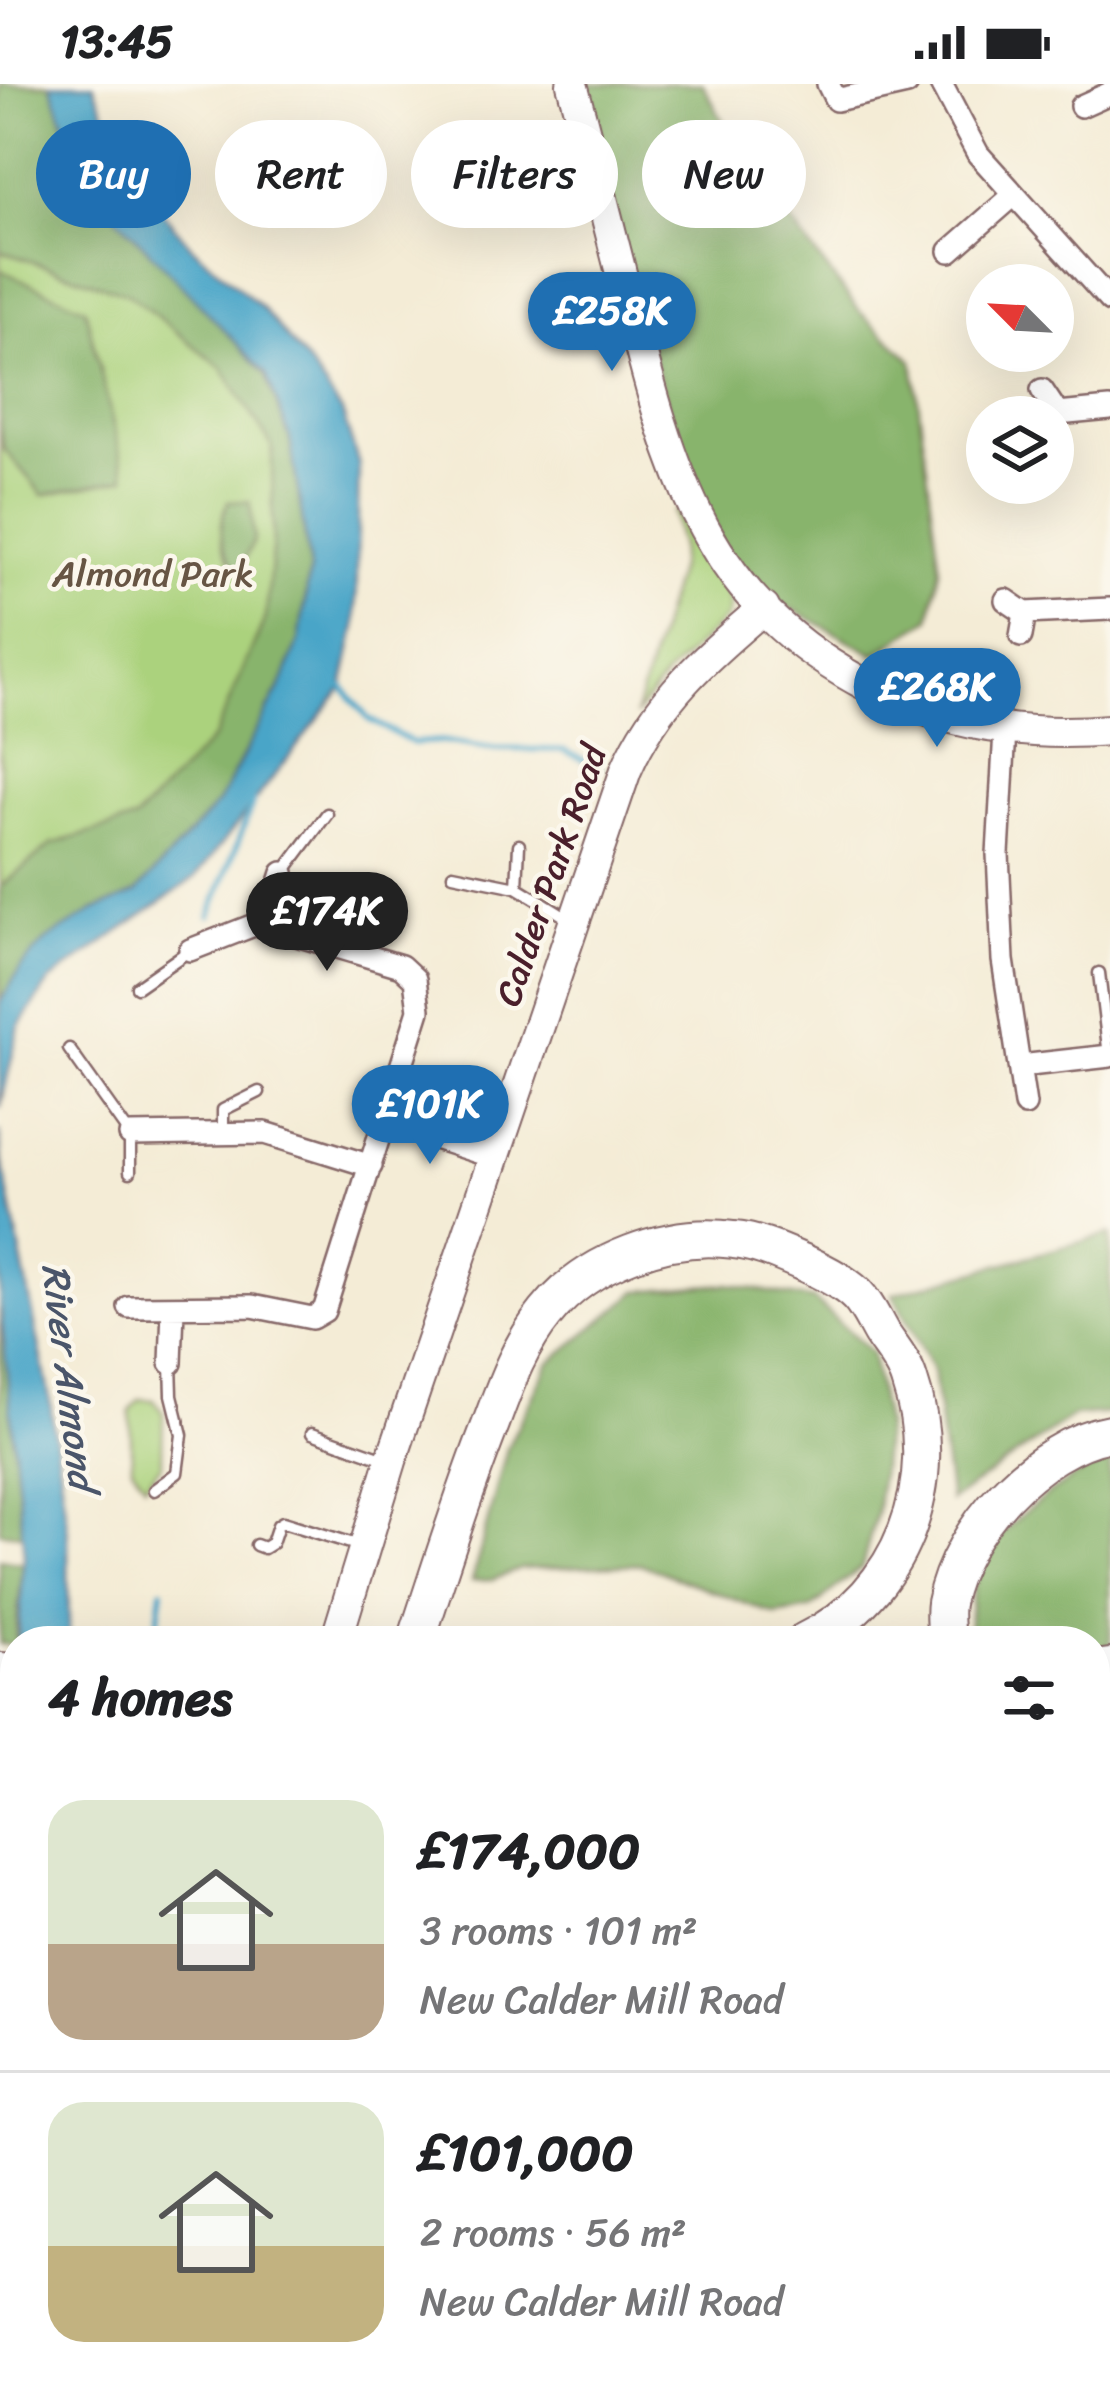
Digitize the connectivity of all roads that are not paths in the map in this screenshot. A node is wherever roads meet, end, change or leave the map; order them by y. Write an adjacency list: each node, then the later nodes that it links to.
1 (572, 84): 15 (main road)
2 (907, 84): 5 (street)
3 (941, 84): 8 (street)
4 (1110, 89): 6 (street)
5 (832, 92): 7 (street)
6 (1081, 106)
7 (834, 126)
8 (1014, 195): 9 (street); 10 (street)
9 (950, 251)
10 (1110, 301)
11 (1042, 390): 12 (street)
12 (1046, 396)
13 (1110, 409): 14 (street)
14 (1074, 412)
15 (764, 608): 18 (main road); 27 (main road, Calder Park Road)
16 (1110, 609): 17 (street)
17 (1017, 617)
18 (1005, 730): 19 (main road); 34 (street)
19 (1110, 730)
20 (327, 814): 23 (lane)
21 (288, 839): 23 (lane)
22 (519, 845): 26 (lane)
23 (300, 849): 24 (lane)
24 (283, 873): 28 (street)
25 (453, 874): 26 (lane)
26 (517, 887): 27 (lane)
27 (574, 921): 40 (main road, Calder Park Road)
28 (266, 926): 29 (street); 37 (street)
29 (190, 950): 31 (lane)
30 (1099, 973): 33 (lane)
31 (137, 987)
32 (69, 1049): 39 (lane)
33 (1110, 1056): 34 (street)
34 (1020, 1066): 36 (street)
35 (259, 1092): 38 (lane)
36 (1025, 1105)
37 (385, 1122): 40 (street); 41 (street)
38 (223, 1133): 39 (street); 41 (street)
39 (130, 1135): 42 (lane)
40 (493, 1156): 48 (main road, Calder Park Road)
41 (371, 1166): 44 (street)
42 (130, 1172)
43 (129, 1306): 44 (street)
44 (173, 1308): 45 (street)
45 (171, 1364): 49 (lane)
46 (312, 1433): 48 (lane)
47 (1110, 1433): 55 (main road)
48 (391, 1461): 51 (main road, Calder Park Road)
49 (154, 1490)
50 (256, 1545): 51 (lane)
51 (364, 1548): 52 (main road, Calder Park Road)
52 (341, 1626)
53 (421, 1626): 54 (main road)
54 (834, 1626)
55 (945, 1626)

